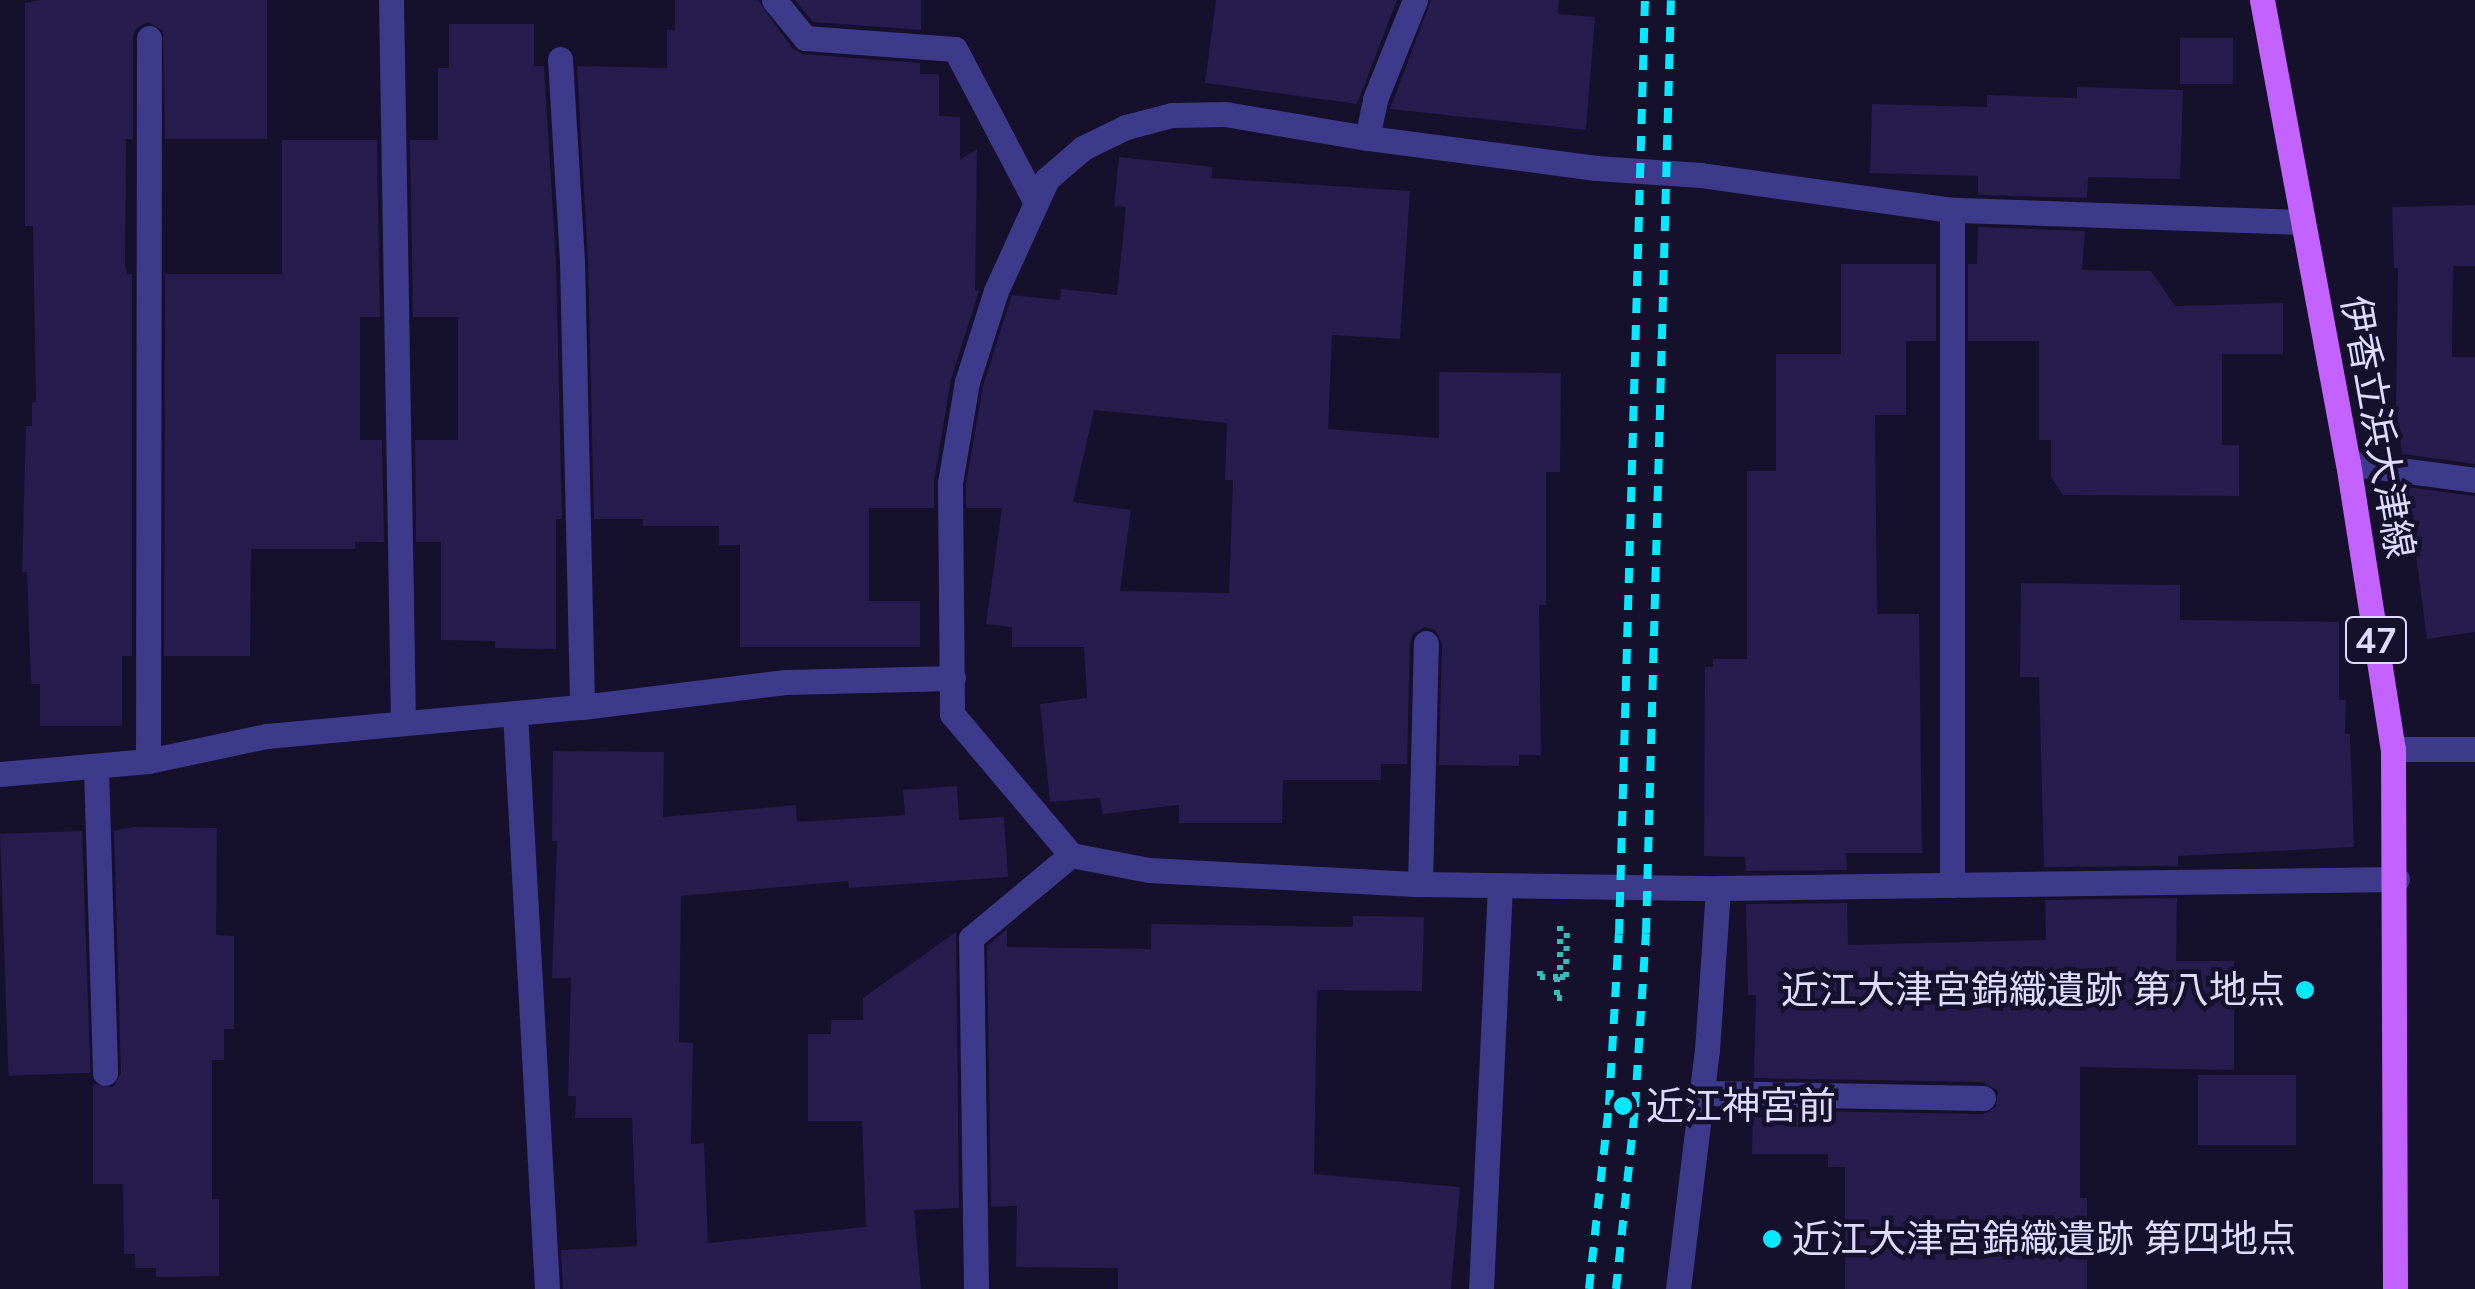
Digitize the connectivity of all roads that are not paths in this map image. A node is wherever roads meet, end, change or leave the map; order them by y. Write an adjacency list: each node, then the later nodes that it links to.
1 (391, 0): 17 (street)
2 (774, 0): 8 (street)
3 (1415, 0): 7 (street)
4 (2262, 0): 10 (main road, 伊香立浜大津線 / 47)
5 (149, 38): 20 (street)
6 (560, 58): 15 (street)
7 (1367, 138): 8 (street); 9 (street)
8 (1035, 201): 14 (street)
9 (1952, 210): 10 (street); 27 (street)
10 (2303, 222): 11 (main road, 伊香立浜大津線 / 47)
11 (2348, 463): 12 (street); 18 (main road, 伊香立浜大津線 / 47)
12 (2475, 480)
13 (1426, 643): 25 (street)
14 (952, 678): 15 (street); 23 (street)
15 (582, 707): 16 (street)
16 (515, 712): 17 (street); 32 (street)
17 (403, 721): 20 (street)
18 (2393, 749): 19 (street); 24 (main road, 伊香立浜大津線 / 47)
19 (2475, 749)
20 (148, 761): 21 (street)
21 (96, 768): 22 (street); 29 (street)
22 (0, 774)
23 (1071, 855): 25 (street); 33 (street)
24 (2397, 879): 27 (street); 36 (main road, 伊香立浜大津線 / 47)
25 (1420, 884): 26 (street)
26 (1500, 885): 28 (street); 34 (street)
27 (1952, 885): 28 (street)
28 (1718, 888): 30 (street)
29 (105, 1072)
30 (1702, 1093): 31 (street); 35 (street)
31 (1983, 1098)
32 (546, 1289)
33 (976, 1289)
34 (1481, 1289)
35 (1678, 1289)
36 (2395, 1289)

